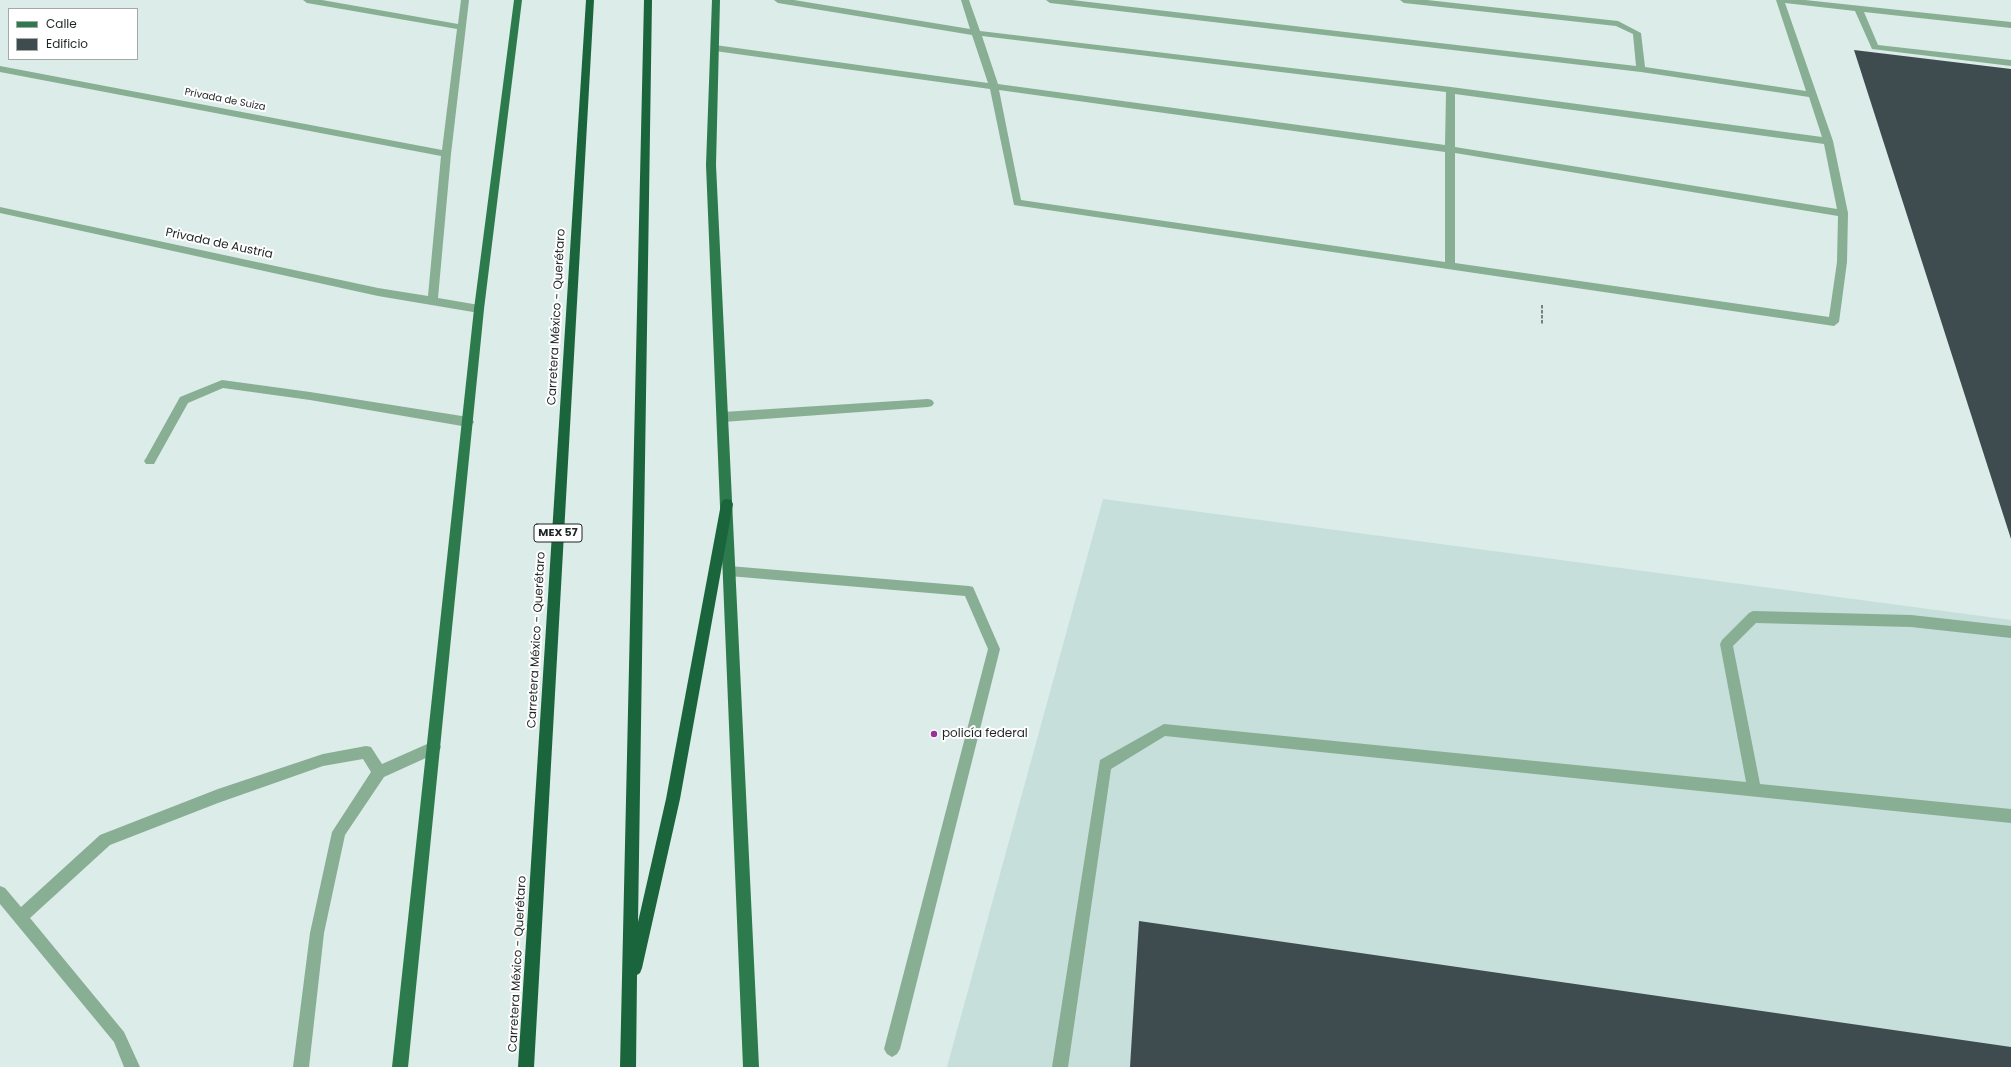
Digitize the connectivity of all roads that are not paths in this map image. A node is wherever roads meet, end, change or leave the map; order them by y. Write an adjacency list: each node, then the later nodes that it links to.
1 (307, 0): 14 (street)
2 (464, 0): 14 (street)
3 (518, 0): 30 (main road)
4 (590, 0): 49 (highway, Carretera México - Querétaro / MEX 57)
5 (648, 0): 44 (highway)
6 (716, 0): 16 (main road)
7 (778, 0): 15 (street)
8 (965, 0): 15 (street)
9 (1050, 0): 19 (street)
10 (1404, 0): 19 (street)
11 (1781, 0): 12 (street); 22 (street)
12 (1858, 8): 13 (street); 17 (street)
13 (2011, 25)
14 (461, 27): 25 (street)
15 (976, 33): 20 (street); 21 (street)
16 (715, 48): 20 (street); 32 (main road)
17 (2011, 63)
18 (0, 69): 25 (street, Privada de Suiza)
19 (1641, 69): 22 (street)
20 (994, 87): 24 (street); 28 (street)
21 (1451, 90): 23 (street); 24 (street)
22 (1813, 95): 23 (street)
23 (1828, 141): 27 (street)
24 (1449, 149): 27 (street); 28 (street)
25 (446, 154): 29 (street)
26 (0, 210): 29 (street, Privada de Austria)
27 (1843, 213): 28 (street)
28 (1450, 266)
29 (433, 300): 30 (street, Privada de Austria)
30 (479, 309): 33 (main road)
31 (928, 403): 32 (street)
32 (723, 417): 35 (main road)
33 (468, 422): 34 (street); 38 (main road)
34 (150, 461)
35 (727, 504): 36 (main road); 44 (highway)
36 (730, 572): 45 (street); 51 (main road)
37 (2011, 632): 40 (street)
38 (434, 747): 39 (street); 48 (main road)
39 (379, 772): 43 (street); 47 (street)
40 (1754, 790): 41 (street); 52 (street)
41 (2011, 816)
42 (0, 893): 43 (street)
43 (20, 917): 46 (street)
44 (629, 992): 50 (highway)
45 (892, 1050)
46 (132, 1067)
47 (301, 1067)
48 (400, 1067)
49 (526, 1067)
50 (628, 1067)
51 (751, 1067)
52 (1060, 1067)

